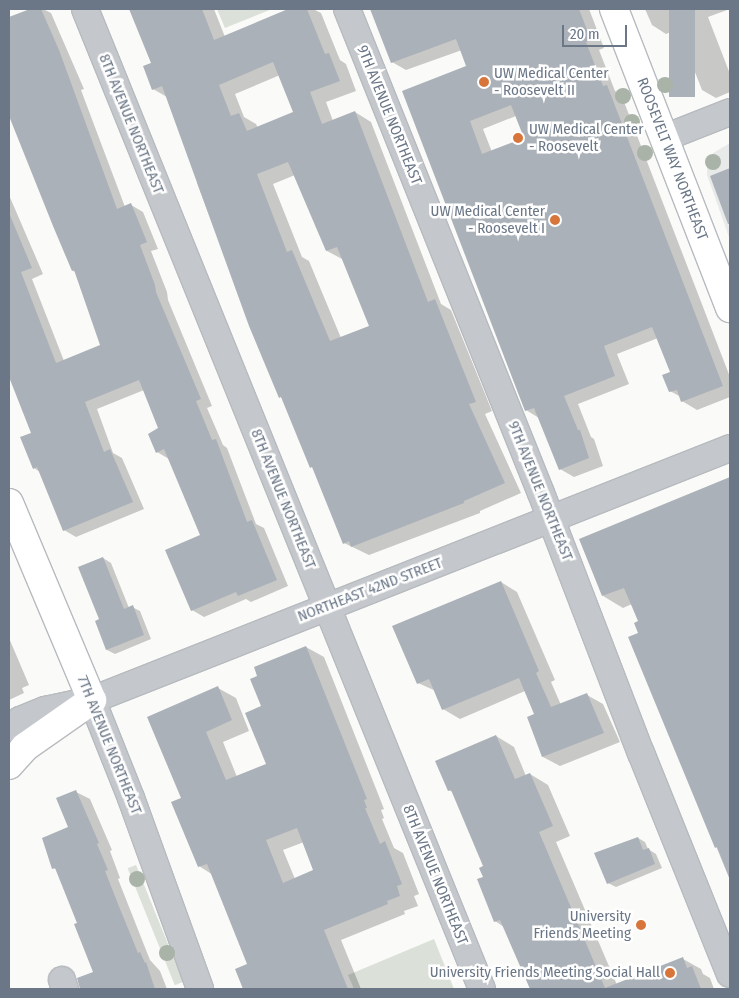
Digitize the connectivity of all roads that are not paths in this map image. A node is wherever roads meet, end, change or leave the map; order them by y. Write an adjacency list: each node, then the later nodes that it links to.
1 (85, 9): 10 (street, 8TH AVENUE NORTHEAST)
2 (347, 9): 9 (street, 9TH AVENUE NORTHEAST)
3 (614, 9): 5 (main road, ROOSEVELT WAY NORTHEAST)
4 (730, 112): 5 (street)
5 (664, 138): 6 (main road, ROOSEVELT WAY NORTHEAST)
6 (730, 308)
7 (730, 448): 9 (street, NORTHEAST 42ND STREET)
8 (9, 503): 11 (main road, 7TH AVENUE NORTHEAST)
9 (551, 519): 10 (street, NORTHEAST 42ND STREET); 14 (street, 9TH AVENUE NORTHEAST)
10 (326, 606): 11 (street, NORTHEAST 42ND STREET); 16 (street, 8TH AVENUE NORTHEAST)
11 (92, 700): 12 (street, NORTHEAST 42ND STREET); 13 (main road); 15 (street, 7TH AVENUE NORTHEAST)
12 (9, 728)
13 (9, 765)
14 (730, 974)
15 (200, 989)
16 (482, 989)

